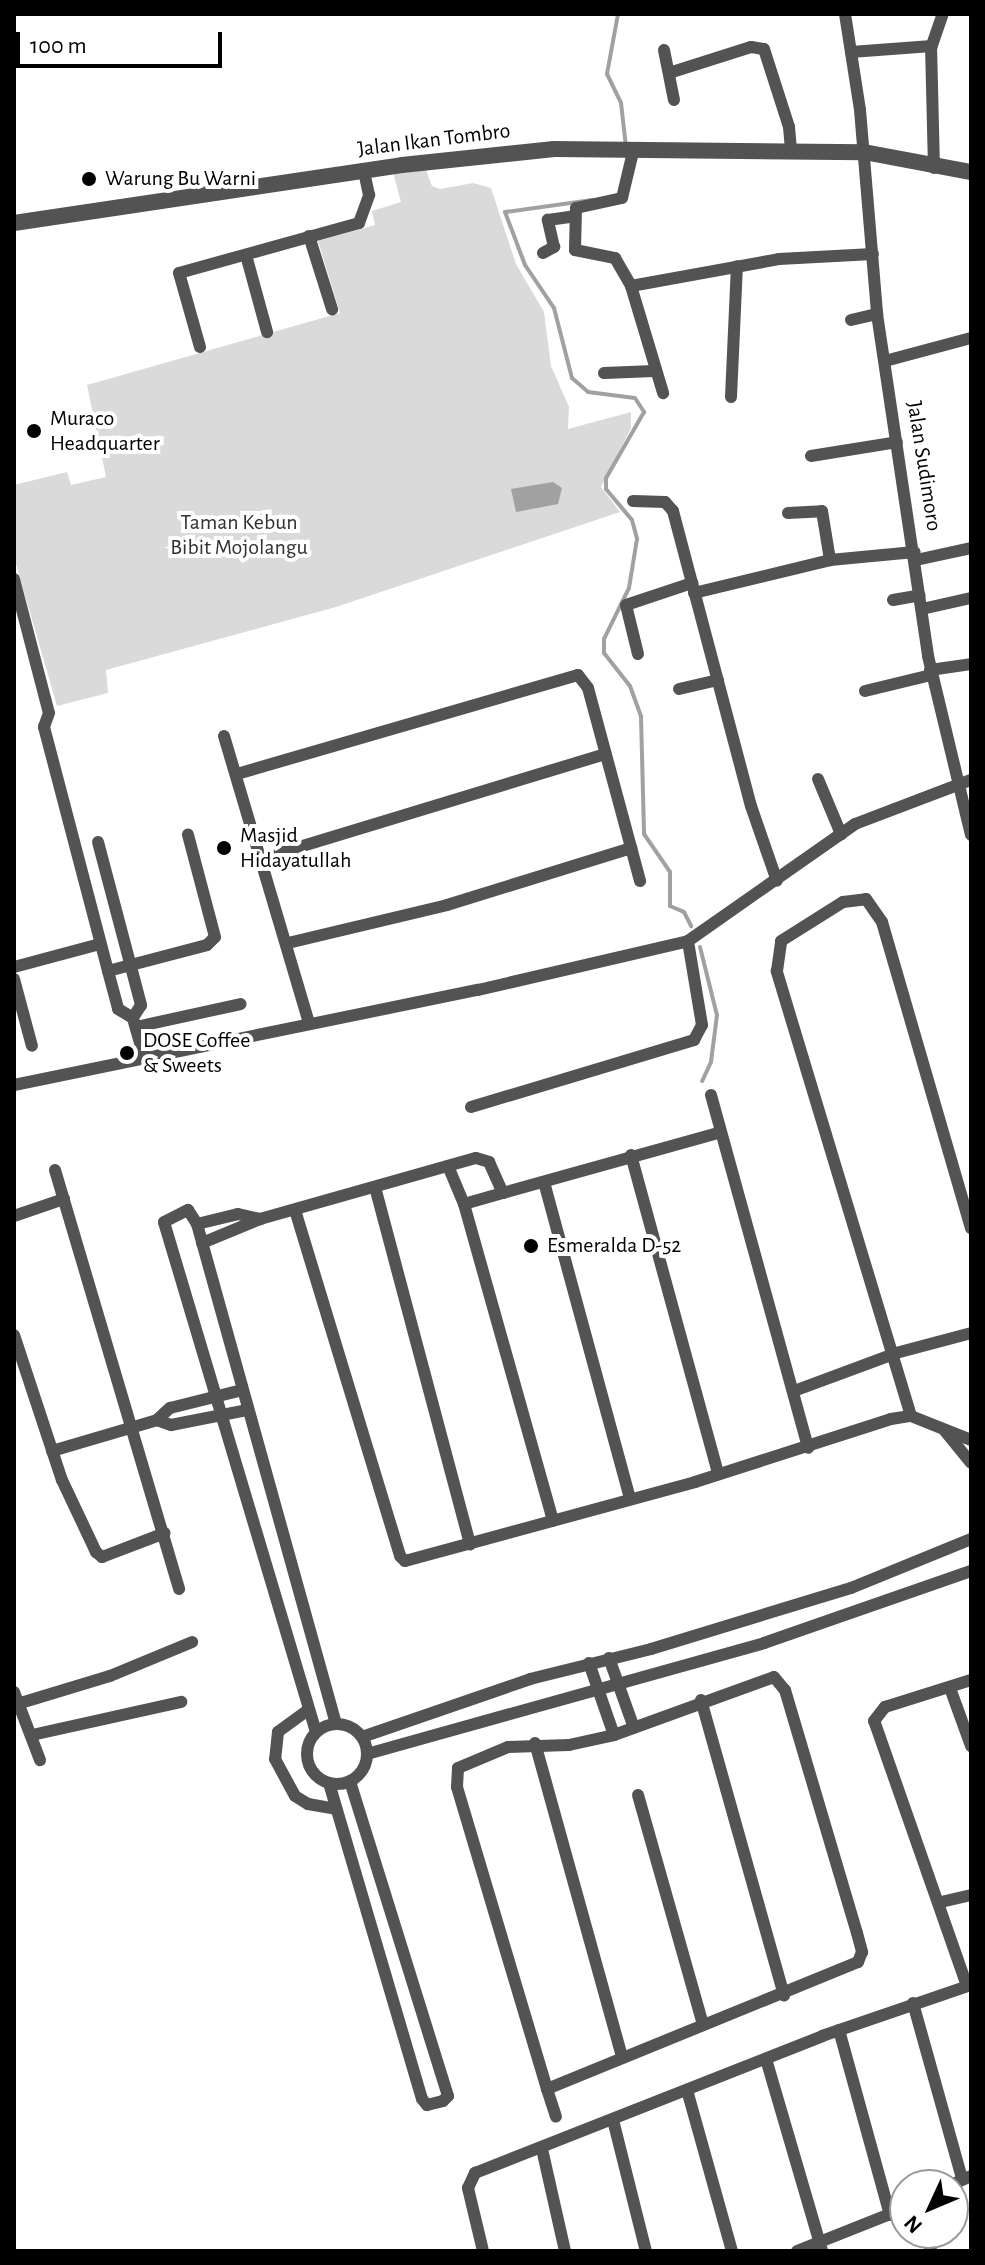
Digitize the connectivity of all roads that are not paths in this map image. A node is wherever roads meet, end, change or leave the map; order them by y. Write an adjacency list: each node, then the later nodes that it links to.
1 (845, 14): 5 (street, Jalan Sudimoro)
2 (943, 14): 3 (street)
3 (932, 46): 5 (street); 11 (street)
4 (664, 50): 6 (street)
5 (851, 52): 10 (street, Jalan Sudimoro)
6 (669, 73): 7 (street); 8 (street)
7 (674, 100)
8 (791, 150): 9 (street, Jalan Ikan Tombro); 10 (street, Jalan Ikan Tombro)
9 (633, 152): 12 (street, Jalan Ikan Tombro); 14 (street)
10 (864, 152): 11 (street); 18 (street, Jalan Sudimoro)
11 (934, 168): 13 (street)
12 (364, 171): 15 (street, Jalan Ikan Tombro); 16 (street)
13 (971, 172)
14 (575, 216): 17 (street); 21 (street)
15 (14, 223)
16 (309, 236): 19 (street); 22 (street)
17 (543, 253)
18 (873, 254): 20 (street); 23 (street, Jalan Sudimoro)
19 (246, 255): 25 (street); 27 (street)
20 (737, 266): 21 (street); 32 (street)
21 (631, 286): 29 (street)
22 (332, 309)
23 (877, 314): 24 (street); 28 (street, Jalan Sudimoro)
24 (851, 320)
25 (267, 332)
26 (971, 338): 28 (street)
27 (200, 347)
28 (885, 361): 33 (street, Jalan Sudimoro)
29 (654, 371): 30 (street); 31 (street)
30 (604, 373)
31 (663, 393)
32 (731, 397)
33 (897, 442): 34 (street); 38 (street, Jalan Sudimoro)
34 (811, 456)
35 (633, 501): 41 (street)
36 (788, 513): 39 (street)
37 (971, 548): 38 (street)
38 (916, 556): 39 (street); 42 (street, Jalan Sudimoro)
39 (830, 560): 41 (street)
40 (14, 579): 67 (street)
41 (693, 588): 46 (street); 49 (street)
42 (920, 595): 44 (street); 45 (street, Jalan Sudimoro)
43 (971, 598): 45 (street)
44 (893, 600)
45 (922, 609): 48 (street, Jalan Sudimoro)
46 (638, 654)
47 (971, 664): 48 (street)
48 (931, 673): 51 (street); 56 (street, Jalan Sudimoro)
49 (718, 680): 50 (street); 64 (street)
50 (679, 689)
51 (865, 691)
52 (224, 736): 54 (street)
53 (606, 754): 54 (street); 61 (street); 62 (street)
54 (237, 774): 62 (street)
55 (818, 779): 57 (street)
56 (965, 781): 57 (street); 59 (street, Jalan Sudimoro)
57 (849, 828): 64 (street)
58 (188, 835): 68 (street)
59 (971, 835)
60 (98, 842): 68 (street)
61 (631, 848): 63 (street); 66 (street)
62 (263, 858): 66 (street)
63 (640, 881)
64 (777, 881): 65 (street)
65 (688, 941): 75 (street); 80 (street)
66 (288, 943): 75 (street)
67 (100, 944): 69 (street); 70 (street)
68 (130, 966): 70 (street); 74 (street)
69 (14, 967)
70 (108, 971): 74 (street)
71 (14, 979): 73 (street)
72 (241, 1004): 74 (street)
73 (18, 1010): 76 (street)
74 (134, 1023): 77 (street)
75 (309, 1023): 77 (street)
76 (32, 1046)
77 (144, 1058): 78 (street)
78 (14, 1085)
79 (711, 1095): 81 (street)
80 (471, 1107)
81 (721, 1132): 82 (street); 100 (street)
82 (631, 1155): 85 (street); 112 (street)
83 (448, 1166): 86 (street); 87 (street); 89 (street)
84 (55, 1170): 88 (street)
85 (544, 1182): 87 (street); 113 (street)
86 (375, 1187): 90 (street); 117 (street)
87 (503, 1193): 89 (street)
88 (64, 1199): 91 (street); 106 (street)
89 (464, 1204): 114 (street)
90 (295, 1210): 92 (street); 117 (street)
91 (14, 1216)
92 (260, 1219): 93 (street); 95 (street)
93 (197, 1224): 95 (street); 101 (street)
94 (971, 1228): 98 (street)
95 (202, 1243): 99 (street)
96 (971, 1333): 98 (street)
97 (14, 1336): 110 (street)
98 (896, 1353): 100 (street); 103 (street)
99 (242, 1390): 101 (street); 102 (street)
100 (794, 1391): 109 (street)
101 (216, 1396): 104 (street); 105 (street)
102 (247, 1410): 104 (street); 131 (street)
103 (911, 1416): 107 (street); 109 (street)
104 (221, 1417): 105 (street); 130 (street)
105 (157, 1420): 106 (street)
106 (129, 1429): 110 (street); 115 (street)
107 (945, 1431): 108 (street); 111 (street)
108 (971, 1440)
109 (808, 1448): 112 (street)
110 (52, 1451): 115 (street)
111 (971, 1463)
112 (718, 1474): 113 (street)
113 (630, 1499): 114 (street)
114 (553, 1521): 117 (street)
115 (165, 1533): 119 (street)
116 (971, 1539): 121 (street)
117 (470, 1545)
118 (971, 1571): 124 (street)
119 (179, 1589)
120 (192, 1642): 127 (street)
121 (609, 1658): 122 (street); 124 (street)
122 (589, 1663): 126 (street); 136 (street)
123 (971, 1680): 125 (street)
124 (619, 1684): 126 (street); 132 (street)
125 (950, 1688): 138 (street); 146 (street)
126 (598, 1689): 135 (street); 139 (street)
127 (16, 1699): 134 (street)
128 (701, 1700): 132 (street); 148 (street); 148 (street)
129 (181, 1702): 134 (street)
130 (308, 1710): 133 (street); 144 (street)
131 (336, 1724): 133 (street); 136 (street)
132 (634, 1728): 135 (street)
133 (316, 1732): 142 (street)
134 (32, 1735): 140 (street)
135 (614, 1735): 137 (street)
136 (362, 1737): 139 (street)
137 (535, 1743): 152 (street); 154 (street)
138 (971, 1746)
139 (367, 1754): 141 (street)
140 (40, 1760)
141 (350, 1781): 142 (street); 144 (street)
142 (329, 1783): 144 (street)
143 (638, 1795): 150 (street)
144 (335, 1809)
145 (971, 1895): 146 (street)
146 (941, 1902): 147 (street)
147 (969, 1986): 149 (street)
148 (784, 1996): 150 (street)
149 (913, 2003): 151 (street); 160 (street)
150 (703, 2025): 152 (street)
151 (839, 2030): 153 (street); 162 (street)
152 (622, 2056): 154 (street)
153 (766, 2059): 155 (street); 164 (street)
154 (547, 2089): 156 (street)
155 (687, 2090): 157 (street); 168 (street)
156 (556, 2117)
157 (613, 2120): 158 (street); 167 (street)
158 (542, 2149): 165 (street); 166 (street)
159 (971, 2150): 160 (street)
160 (956, 2154): 161 (street)
161 (959, 2169)
162 (889, 2211)
163 (889, 2215): 164 (street)
164 (821, 2247): 169 (street)
165 (483, 2251)
166 (565, 2251)
167 (646, 2251)
168 (732, 2251)
169 (797, 2251)

